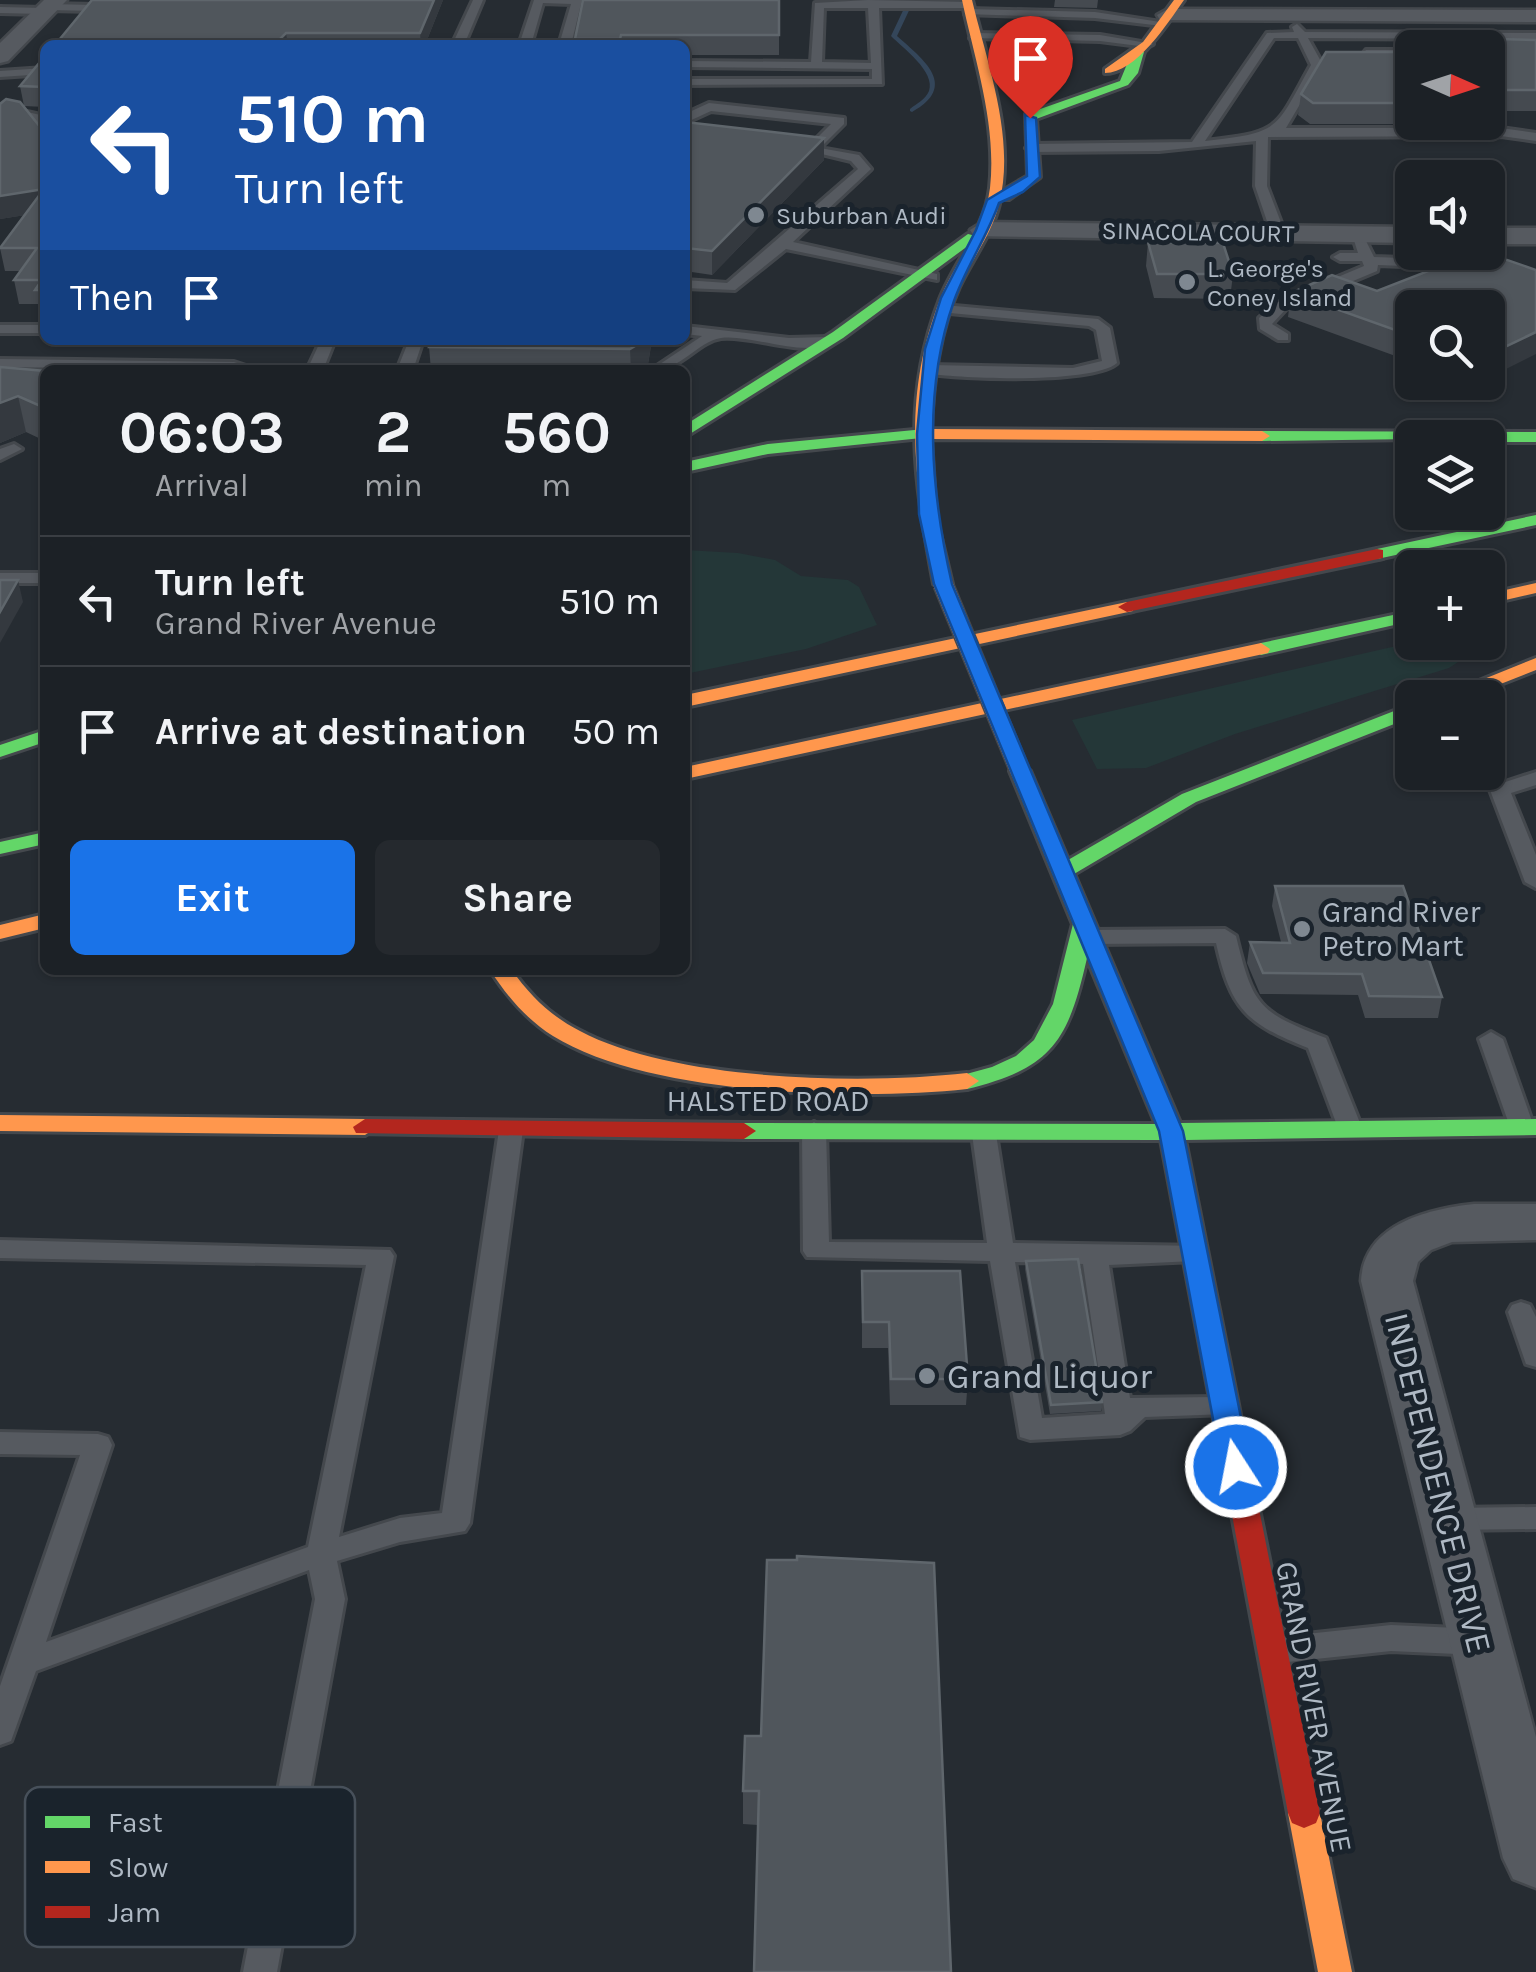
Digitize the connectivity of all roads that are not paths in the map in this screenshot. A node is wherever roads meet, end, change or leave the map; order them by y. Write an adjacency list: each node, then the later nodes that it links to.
1 (478, 0): 14 (lane)
2 (539, 0): 15 (lane); 16 (lane)
3 (873, 2): 5 (lane); 24 (lane); 25 (lane)
4 (98, 4): 6 (lane); 10 (lane)
5 (968, 5): 8 (lane); 12 (main road, GRAND RIVER AVENUE)
6 (49, 6): 7 (lane); 18 (street)
7 (0, 10)
8 (1170, 13): 11 (street); 17 (main road)
9 (1536, 16): 11 (street)
10 (85, 20)
11 (1296, 26): 13 (lane); 19 (lane); 41 (lane)
12 (974, 36): 17 (lane); 31 (main road, GRAND RIVER AVENUE)
13 (1536, 36)
14 (460, 40)
15 (527, 40)
16 (566, 40)
17 (1142, 48): 33 (main road); 43 (main road)
18 (3, 49)
19 (1310, 52): 20 (lane); 26 (lane)
20 (1327, 52)
21 (1344, 53): 22 (lane)
22 (1395, 53)
23 (690, 64): 24 (lane)
24 (816, 65): 25 (lane)
25 (876, 66): 30 (lane)
26 (1316, 68): 27 (lane); 39 (lane)
27 (1335, 68)
28 (40, 71): 29 (lane)
29 (0, 74)
30 (690, 82)
31 (984, 85): 32 (main road); 45 (main road, GRAND RIVER AVENUE)
32 (1018, 85)
33 (1052, 86)
34 (0, 110): 36 (lane)
35 (690, 117): 44 (lane)
36 (40, 119)
37 (1395, 133): 39 (lane)
38 (1505, 133): 40 (lane)
39 (1268, 134): 41 (lane); 47 (lane)
40 (1536, 137)
41 (1197, 144): 43 (lane)
42 (793, 148): 44 (lane)
43 (1032, 148): 45 (main road)
44 (811, 150): 51 (lane)
45 (993, 200): 46 (main road, GRAND RIVER AVENUE)
46 (983, 230): 47 (street, SINACOLA COURT); 55 (main road); 57 (main road, GRAND RIVER AVENUE)
47 (1278, 233): 52 (street, SINACOLA COURT)
48 (1505, 236): 49 (street)
49 (1536, 236)
50 (1395, 240): 52 (street, SINACOLA COURT)
51 (783, 244): 55 (lane); 58 (lane)
52 (1364, 251): 53 (lane); 54 (lane); 56 (lane)
53 (1340, 257)
54 (1395, 260)
55 (921, 275): 57 (lane); 67 (main road)
56 (1345, 279): 59 (lane); 65 (lane)
57 (956, 282): 60 (main road, GRAND RIVER AVENUE)
58 (690, 284)
59 (1363, 285)
60 (944, 309): 72 (main road, GRAND RIVER AVENUE); 72 (lane)
61 (0, 328): 62 (lane)
62 (40, 329)
63 (690, 331): 64 (lane)
64 (712, 336): 66 (lane); 70 (lane)
65 (1283, 337)
66 (736, 338): 67 (lane); 71 (lane)
67 (829, 341): 71 (main road)
68 (0, 362): 69 (lane)
69 (176, 365)
70 (667, 365)
71 (783, 370): 73 (main road)
72 (930, 370): 74 (main road, GRAND RIVER AVENUE)
73 (690, 429)
74 (925, 434): 75 (main road); 76 (main road); 95 (main road, GRAND RIVER AVENUE, bridge)
75 (1536, 436)
76 (690, 465)
77 (1536, 520): 85 (main road)
78 (0, 578): 79 (lane)
79 (40, 578)
80 (1536, 588): 81 (main road)
81 (1505, 596)
82 (1395, 620): 87 (main road)
83 (1536, 664): 84 (main road)
84 (1494, 680)
85 (690, 700)
86 (1395, 716): 95 (main road)
87 (875, 729): 90 (main road); 92 (main road)
88 (40, 738): 89 (main road)
89 (0, 751)
90 (690, 772)
91 (1536, 778): 96 (lane)
92 (690, 785)
93 (40, 839): 94 (main road)
94 (0, 848)
95 (1064, 870): 98 (main road, GRAND RIVER AVENUE)
96 (1536, 882)
97 (40, 922): 99 (main road)
98 (1088, 929): 100 (main road); 104 (lane); 107 (main road, GRAND RIVER AVENUE)
99 (0, 932)
100 (504, 975)
101 (1491, 1039): 103 (lane)
102 (0, 1123): 105 (main road, HALSTED ROAD)
103 (1529, 1127): 104 (main road, HALSTED ROAD)
104 (1350, 1128): 107 (main road, HALSTED ROAD)
105 (511, 1130): 106 (main road, HALSTED ROAD); 121 (lane)
106 (814, 1130): 108 (main road, HALSTED ROAD); 111 (lane)
107 (1171, 1131): 108 (main road, HALSTED ROAD); 112 (main road, GRAND RIVER AVENUE)
108 (984, 1134): 111 (lane)
109 (1536, 1222): 120 (street, INDEPENDENCE DRIVE)
110 (0, 1249): 121 (lane)
111 (1002, 1252): 113 (lane); 117 (lane)
112 (1194, 1252): 113 (lane); 116 (main road, GRAND RIVER AVENUE)
113 (1096, 1256): 117 (lane)
114 (1521, 1312): 115 (lane)
115 (1536, 1357)
116 (1224, 1407): 117 (lane); 123 (main road, GRAND RIVER AVENUE)
117 (1120, 1424)
118 (0, 1443): 124 (lane)
119 (1536, 1518): 120 (lane)
120 (1449, 1519): 122 (street, INDEPENDENCE DRIVE)
121 (322, 1554): 124 (lane); 126 (lane)
122 (1478, 1642): 123 (lane); 127 (street, INDEPENDENCE DRIVE)
123 (1272, 1650): 130 (main road, GRAND RIVER AVENUE)
124 (23, 1663): 125 (lane)
125 (0, 1731)
126 (295, 1787)
127 (1536, 1858)
128 (265, 1947): 129 (lane)
129 (260, 1972)
130 (1335, 1972)

